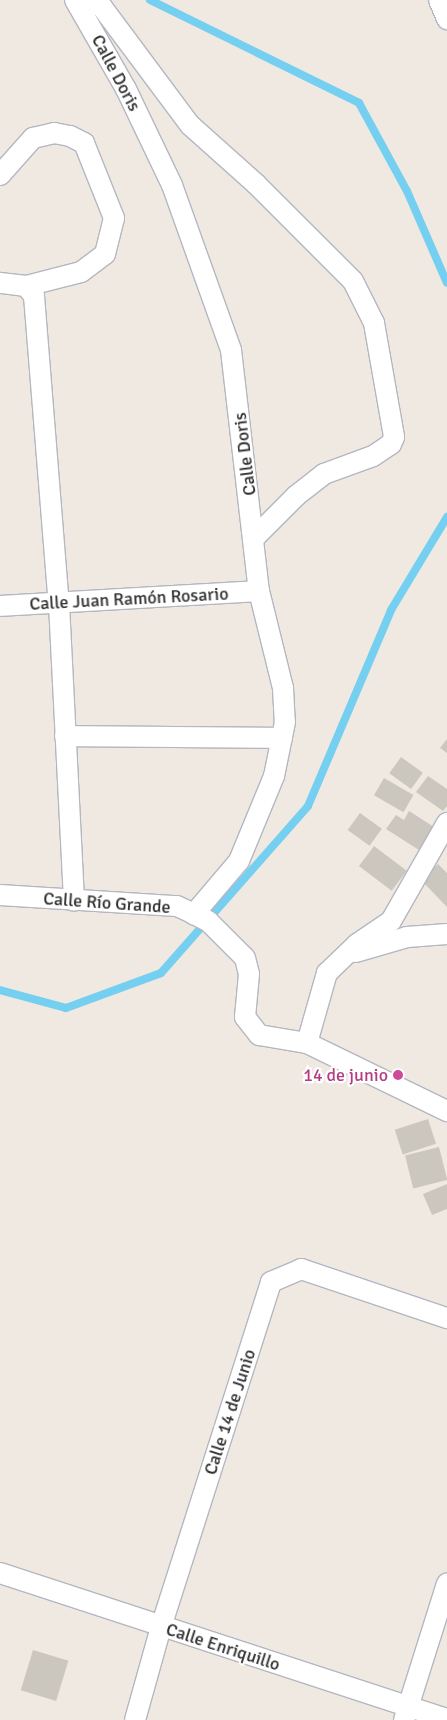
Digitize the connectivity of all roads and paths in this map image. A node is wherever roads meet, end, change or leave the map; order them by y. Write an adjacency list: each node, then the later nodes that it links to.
1 (438, 0): 3 (street)
2 (77, 2): 7 (street, Calle Doris); 7 (street)
3 (447, 19)
4 (0, 175): 6 (street)
5 (0, 283): 6 (street)
6 (26, 286): 9 (street)
7 (255, 537): 8 (street, Calle Doris)
8 (259, 591): 9 (street, Calle Juan Ramón Rosario); 12 (street, Calle Doris)
9 (58, 604): 10 (street, Calle Juan Ramón Rosario); 11 (street)
10 (0, 606)
11 (65, 736): 12 (street); 15 (street)
12 (282, 738): 16 (street, Calle Doris)
13 (447, 824): 18 (street)
14 (0, 895): 15 (street, Calle Río Grande)
15 (74, 901): 16 (street, Calle Río Grande)
16 (194, 914): 19 (street, Calle Río Grande)
17 (447, 934): 18 (street)
18 (346, 955): 19 (street)
19 (307, 1043): 20 (street, Calle Río Grande)
20 (447, 1111)
21 (447, 1318): 24 (street, Calle 14 de Junio)
22 (0, 1573): 24 (street, Calle Enriquillo)
23 (447, 1584): 25 (street)
24 (161, 1627): 25 (street, Calle Enriquillo); 27 (street, Calle 14 de Junio)
25 (406, 1713): 26 (street, Calle Enriquillo)
26 (447, 1719)
27 (135, 1720)

